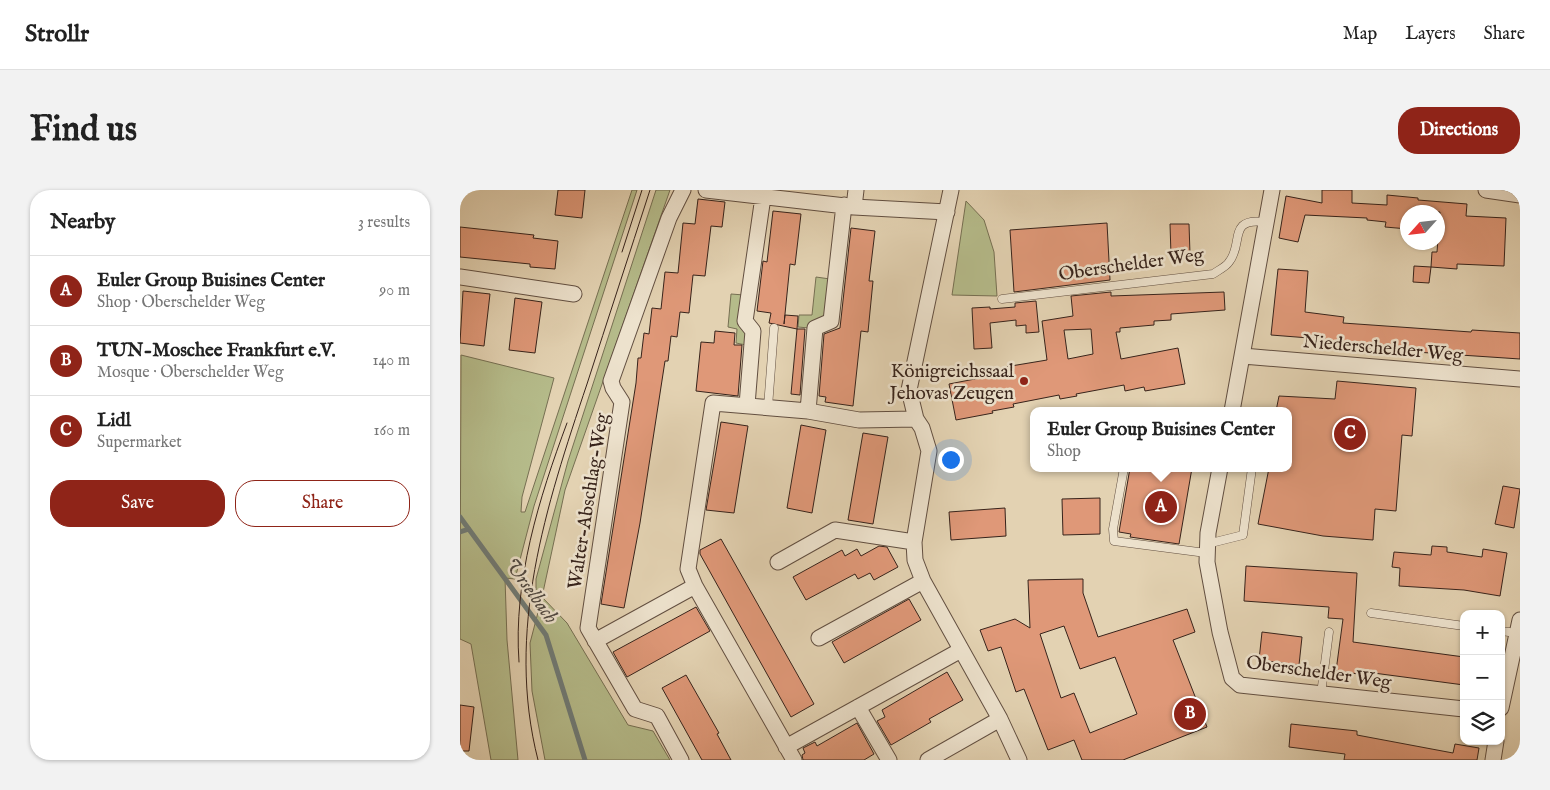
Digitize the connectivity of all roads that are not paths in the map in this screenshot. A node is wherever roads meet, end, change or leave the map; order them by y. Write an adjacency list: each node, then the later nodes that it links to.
1 (683, 190): 37 (street, Walter-Abschlag-Weg)
2 (706, 190): 7 (street)
3 (856, 190): 9 (street)
4 (951, 190): 10 (street)
5 (1272, 190): 11 (street)
6 (1486, 190): 8 (street)
7 (767, 195): 9 (street); 18 (street)
8 (1520, 195)
9 (849, 206): 10 (street); 21 (street)
10 (947, 212): 22 (street)
11 (1266, 222): 14 (lane, Oberschelder Weg); 16 (street)
12 (460, 277): 13 (street)
13 (574, 294)
14 (1002, 299)
15 (774, 328): 19 (lane)
16 (1243, 356): 17 (street, Niederschelder Weg); 20 (street)
17 (1520, 379)
18 (747, 404): 19 (street); 30 (street)
19 (768, 407): 21 (street)
20 (1233, 407)
21 (808, 411): 22 (street)
22 (916, 419): 26 (street)
23 (1123, 472): 27 (lane)
24 (1219, 472): 27 (street, Oberschelder Weg)
25 (1251, 472): 27 (lane)
26 (914, 542): 28 (street); 29 (street)
27 (1207, 549): 39 (street, Oberschelder Weg)
28 (778, 562)
29 (923, 581): 36 (street); 38 (street)
30 (695, 586): 37 (street); 45 (street)
31 (1371, 613): 32 (lane)
32 (1460, 625)
33 (1330, 632): 39 (lane)
34 (1505, 632): 35 (lane)
35 (1518, 635): 40 (street)
36 (819, 638)
37 (595, 641): 46 (street, Walter-Abschlag-Weg)
38 (961, 650): 41 (street); 43 (street)
39 (1321, 694): 42 (street, Oberschelder Weg)
40 (1503, 700)
41 (858, 707): 45 (street); 47 (street)
42 (1460, 709)
43 (1000, 720): 48 (street); 49 (street)
44 (1495, 745): 50 (street)
45 (790, 754)
46 (682, 760)
47 (889, 760)
48 (928, 760)
49 (1019, 760)
50 (1493, 760)

